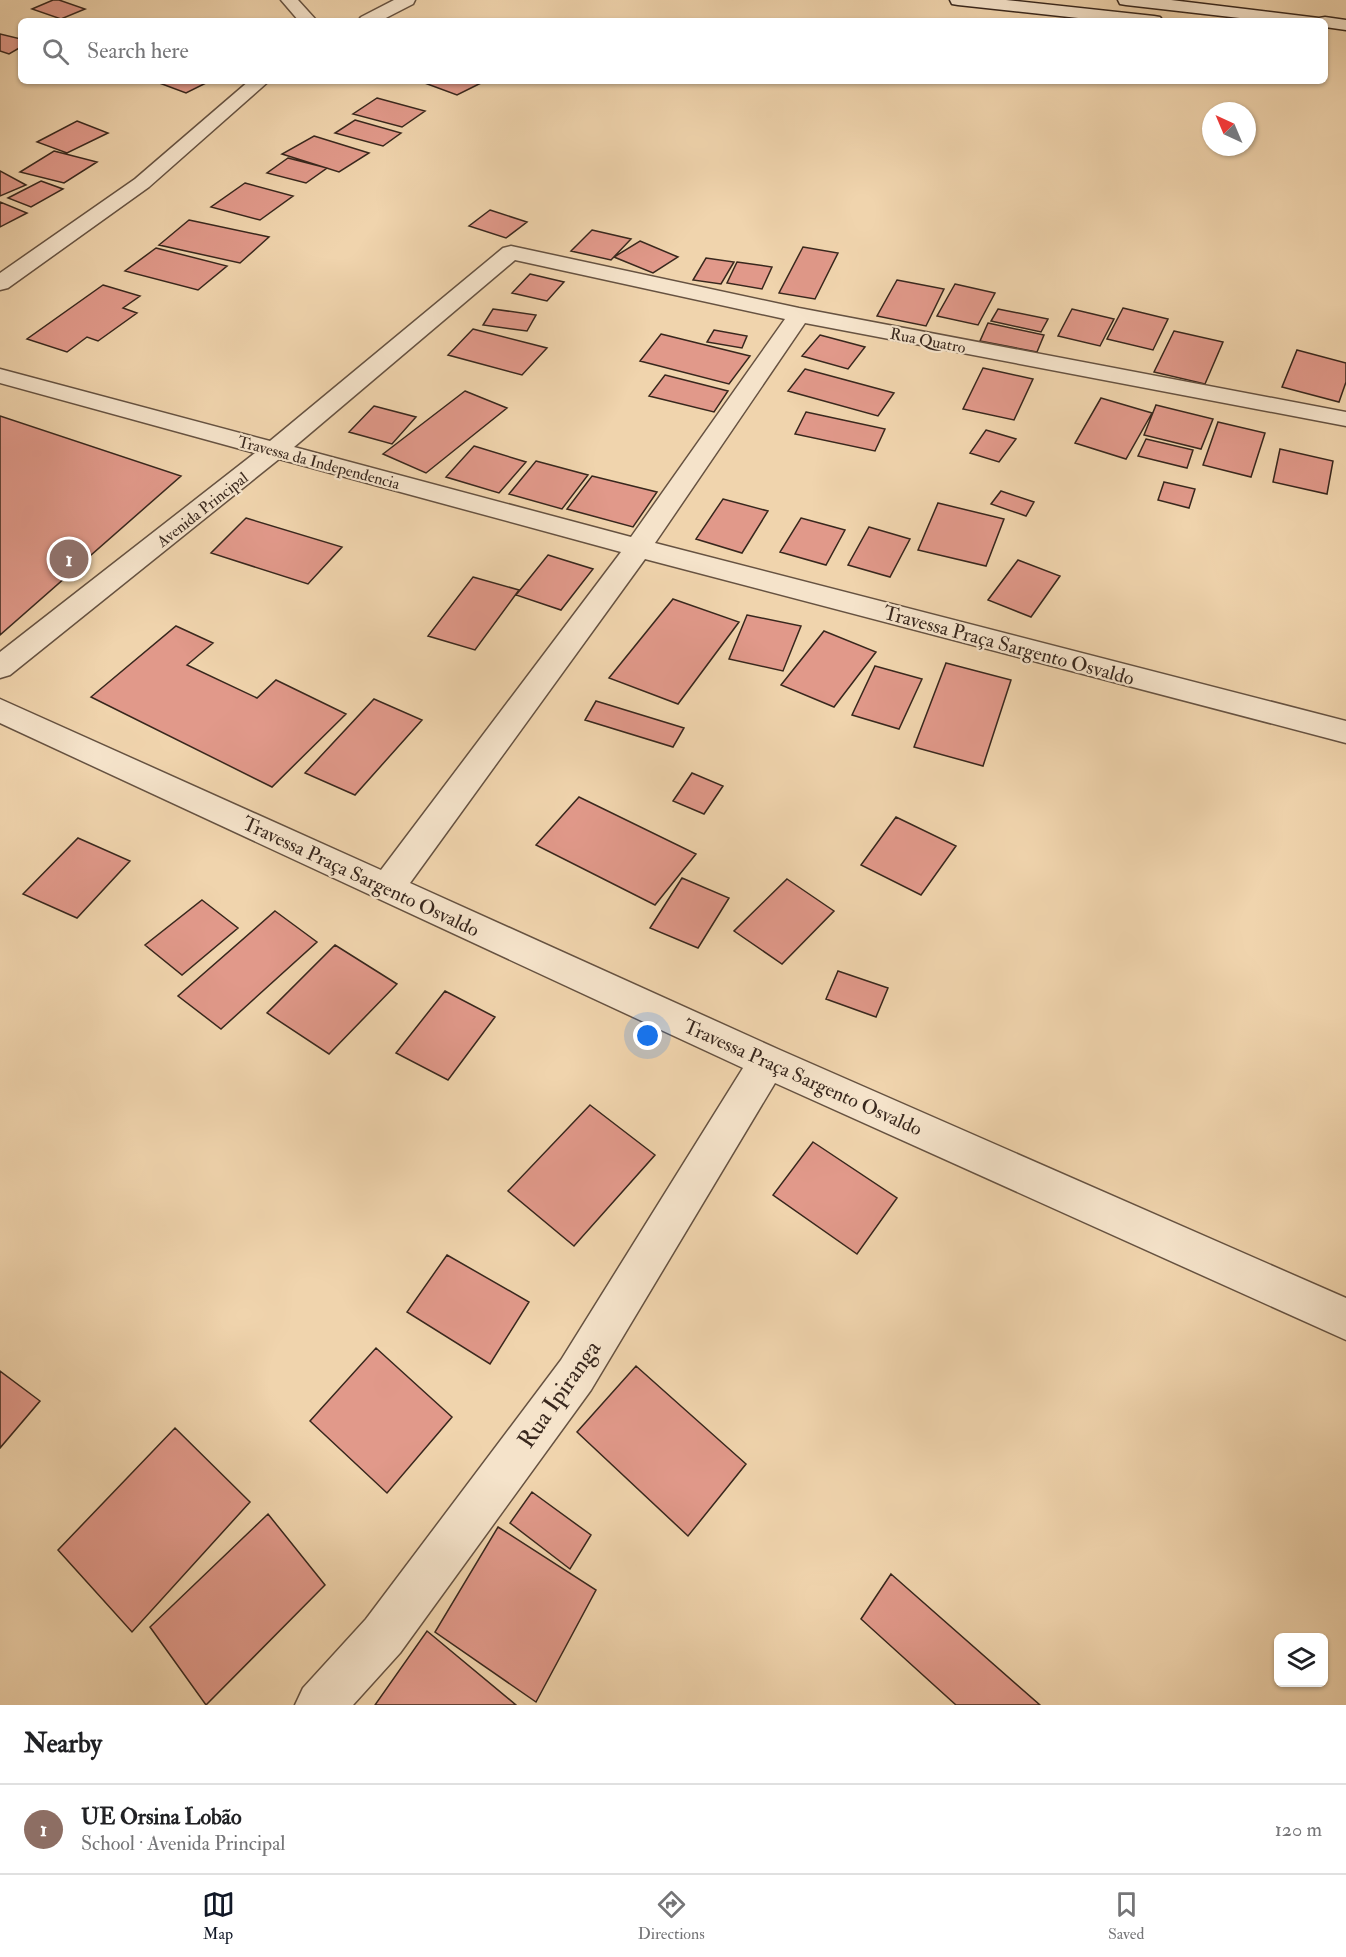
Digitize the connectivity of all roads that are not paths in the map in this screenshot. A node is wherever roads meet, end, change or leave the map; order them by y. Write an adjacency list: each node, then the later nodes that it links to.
1 (289, 0): 5 (street)
2 (407, 0): 6 (street)
3 (958, 0): 7 (street)
4 (1125, 0): 8 (street)
5 (305, 18)
6 (373, 18)
7 (1126, 18)
8 (1285, 18)
9 (1328, 22): 10 (street)
10 (1346, 25)
11 (257, 84): 13 (street)
12 (511, 253): 14 (street, Rua Quatro); 17 (street, Avenida Principal)
13 (0, 283)
14 (800, 315): 16 (street, Rua Quatro); 18 (street)
15 (0, 376): 17 (street, Travessa da Independencia)
16 (1346, 419)
17 (275, 450): 18 (street, Travessa da Independencia); 19 (street, Avenida Principal)
18 (638, 548): 21 (street, Travessa Praça Sargento Osvaldo); 22 (street)
19 (0, 668)
20 (0, 710): 22 (street, Travessa Praça Sargento Osvaldo)
21 (1346, 732)
22 (387, 888): 23 (street, Travessa Praça Sargento Osvaldo)
23 (767, 1062): 24 (street, Travessa Praça Sargento Osvaldo); 25 (street, Rua Ipiranga)
24 (1346, 1319)
25 (320, 1705)

